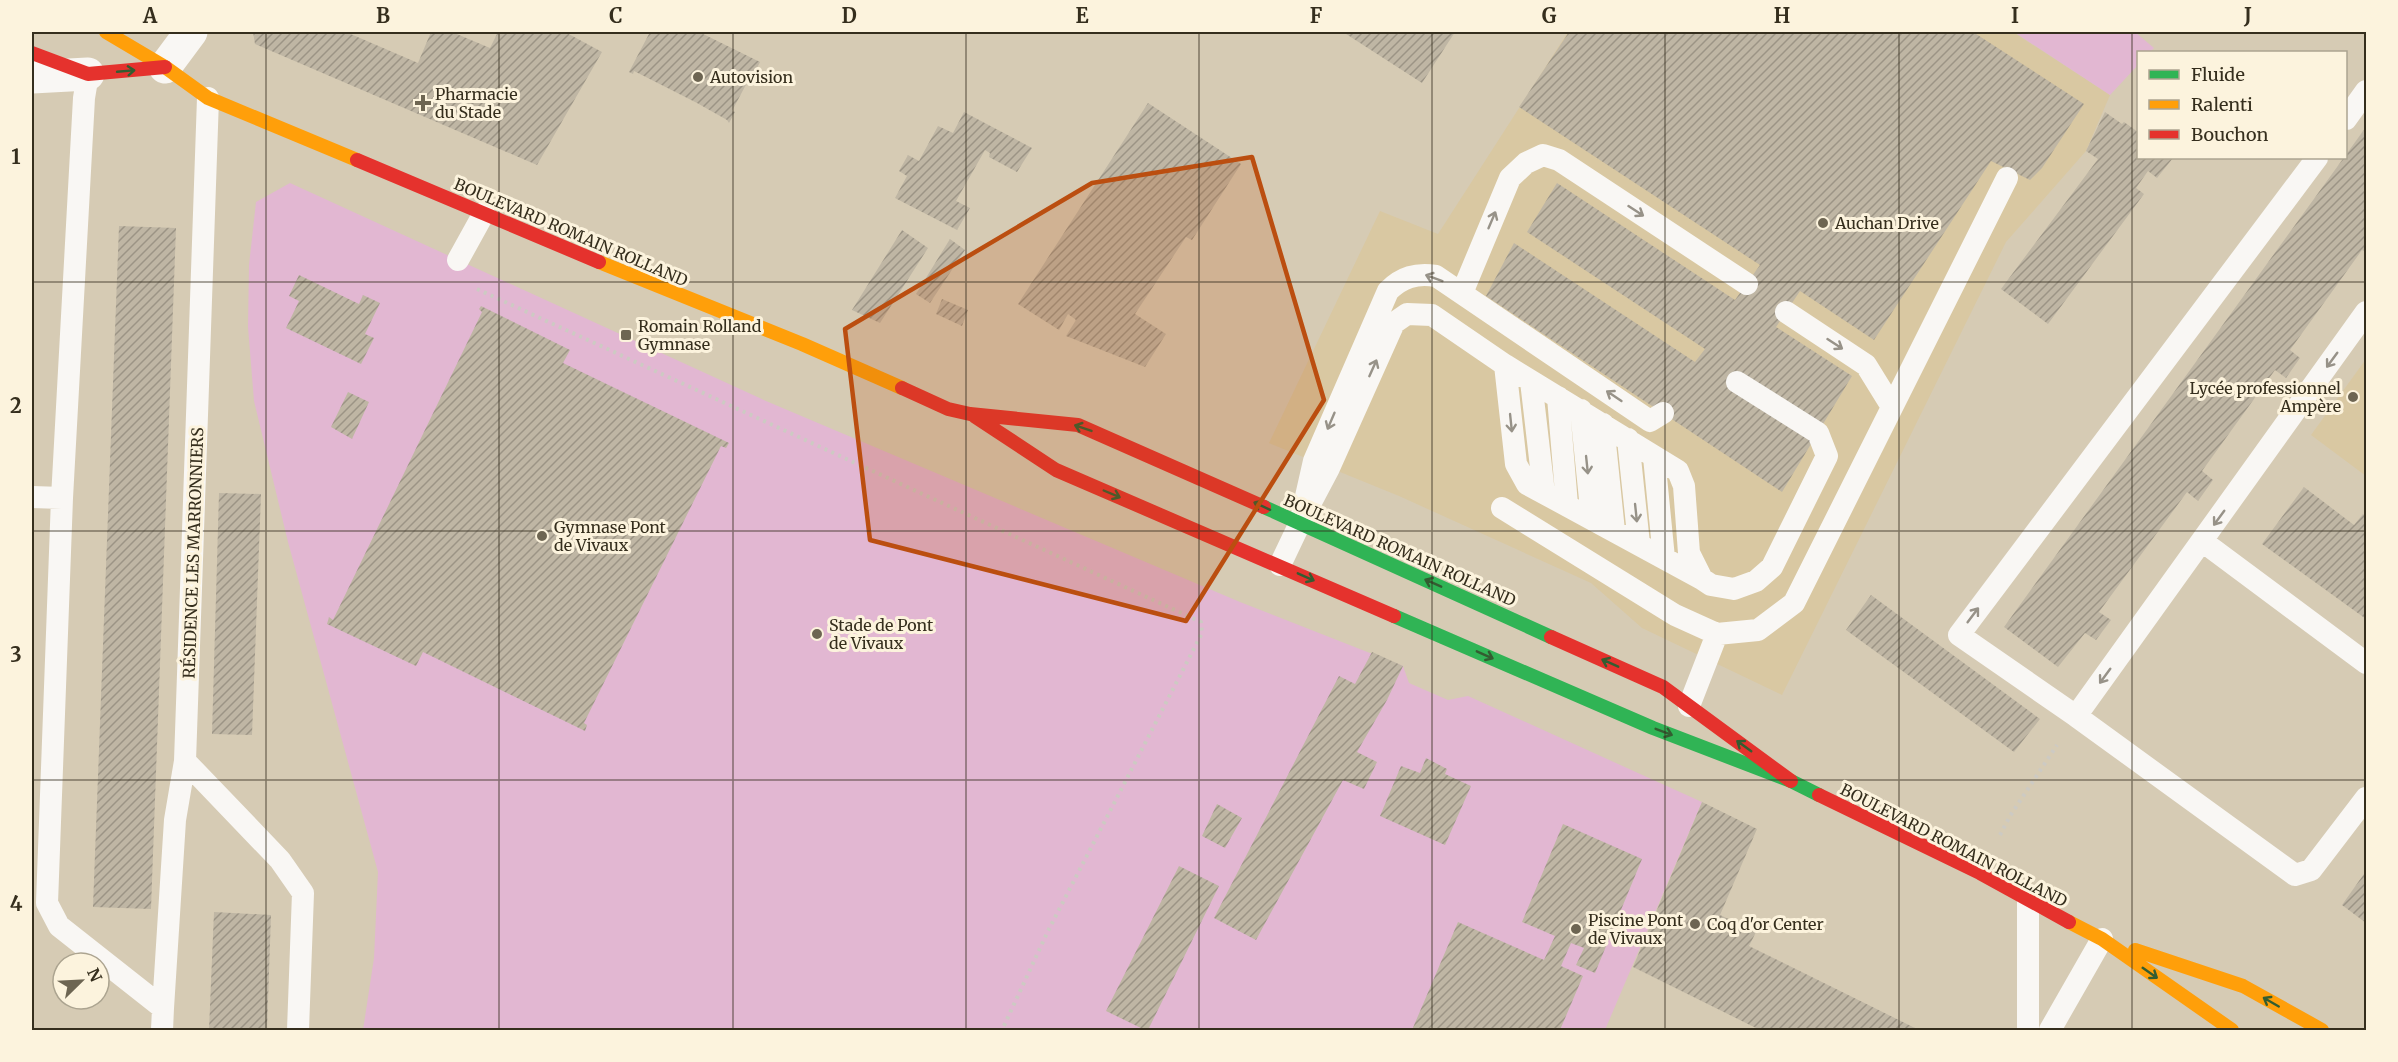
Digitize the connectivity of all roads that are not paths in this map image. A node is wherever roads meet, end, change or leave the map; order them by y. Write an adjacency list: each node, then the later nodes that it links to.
1 (106, 32): 4 (main road, BOULEVARD ROMAIN ROLLAND)
2 (191, 32): 4 (street)
3 (32, 53): 5 (main road)
4 (165, 67): 5 (main road, one-way to 4); 8 (main road, BOULEVARD ROMAIN ROLLAND)
5 (88, 74): 6 (street); 31 (lane, RÉSIDENCE LES MARRONNIERS)
6 (32, 77)
7 (2367, 91): 9 (lane)
8 (208, 98): 12 (main road, BOULEVARD ROMAIN ROLLAND); 46 (lane, RÉSIDENCE LES MARRONNIERS)
9 (2347, 118)
10 (2316, 159): 45 (lane, one-way to 10)
11 (2007, 178): 22 (lane)
12 (484, 213): 13 (lane); 25 (main road, BOULEVARD ROMAIN ROLLAND)
13 (458, 260)
14 (1747, 284): 15 (lane, one-way to 14)
15 (1462, 293): 24 (lane, one-way to 15); 35 (lane, one-way to 35)
16 (1786, 312): 22 (lane, one-way to 22)
17 (2367, 312): 37 (lane, one-way to 37)
18 (1505, 365): 19 (lane); 29 (lane, one-way to 29); 35 (lane, one-way to 18)
19 (1532, 381): 21 (lane); 29 (lane)
20 (1737, 382): 41 (lane)
21 (1558, 397): 23 (lane); 32 (lane)
22 (1892, 407): 42 (lane)
23 (1581, 410): 26 (lane); 34 (lane, one-way to 34)
24 (1663, 413)
25 (970, 414): 35 (main road, BOULEVARD ROMAIN ROLLAND, one-way to 25); 40 (main road, BOULEVARD ROMAIN ROLLAND, one-way to 40)
26 (1603, 424): 27 (lane); 36 (lane)
27 (1628, 439): 28 (lane); 38 (lane, one-way to 38)
28 (1654, 457): 39 (lane); 41 (lane)
29 (1544, 493): 32 (lane)
30 (32, 497): 31 (lane)
31 (62, 498): 51 (lane, RÉSIDENCE LES MARRONNIERS)
32 (1567, 505): 34 (lane)
33 (1502, 508): 42 (lane)
34 (1592, 519): 36 (lane)
35 (1300, 523): 40 (lane); 44 (main road, BOULEVARD ROMAIN ROLLAND, one-way to 35)
36 (1614, 531): 38 (lane)
37 (2202, 541): 43 (lane); 45 (lane, one-way to 45)
38 (1639, 544): 39 (lane)
39 (1664, 558): 41 (lane)
40 (1280, 566): 47 (main road, BOULEVARD ROMAIN ROLLAND, one-way to 47)
41 (1702, 579)
42 (1717, 634): 44 (lane)
43 (2367, 663)
44 (1689, 706): 47 (main road, BOULEVARD ROMAIN ROLLAND, one-way to 44)
45 (2076, 716): 48 (lane)
46 (185, 761): 51 (lane, RÉSIDENCE LES MARRONNIERS); 53 (lane)
47 (1791, 781): 49 (main road, BOULEVARD ROMAIN ROLLAND)
48 (2367, 798)
49 (2028, 901): 50 (main road, BOULEVARD ROMAIN ROLLAND); 54 (lane)
50 (2102, 939): 52 (main road, BOULEVARD ROMAIN ROLLAND, one-way to 52); 55 (lane); 56 (main road, BOULEVARD ROMAIN ROLLAND, one-way to 50)
51 (162, 1019)
52 (2223, 1028)
53 (298, 1030)
54 (2028, 1030)
55 (2049, 1030)
56 (2322, 1030)

